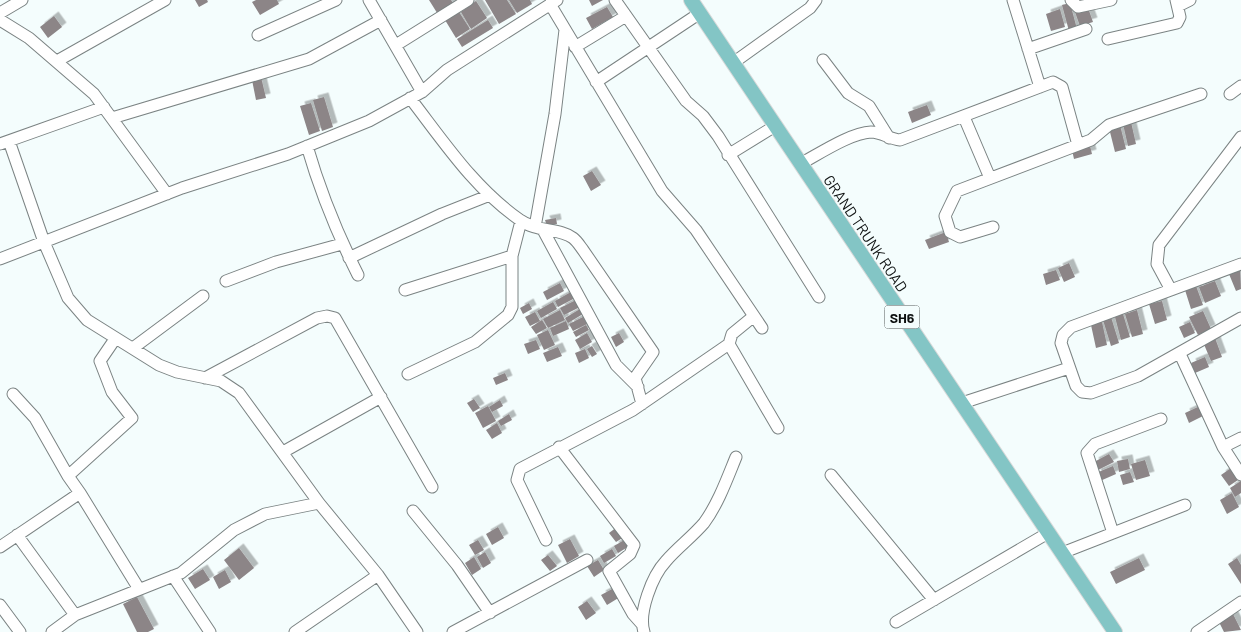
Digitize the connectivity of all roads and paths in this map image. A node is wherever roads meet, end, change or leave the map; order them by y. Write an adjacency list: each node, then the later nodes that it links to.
1 (22, 0): 15 (street)
2 (165, 0): 29 (street)
3 (336, 0): 22 (street)
4 (369, 0): 19 (street)
5 (468, 0): 24 (street)
6 (615, 0): 17 (street)
7 (691, 0): 16 (main road, GRAND TRUNK ROAD / SH6)
8 (816, 0): 30 (street)
9 (1013, 0): 27 (street)
10 (1071, 0): 11 (street)
11 (1111, 0)
12 (1190, 0): 14 (street)
13 (553, 2): 21 (street); 34 (street)
14 (1177, 3): 23 (street)
15 (0, 13)
16 (700, 13): 26 (street); 30 (main road, GRAND TRUNK ROAD / SH6)
17 (626, 16): 25 (street); 26 (street)
18 (0, 20): 29 (street)
19 (381, 20): 24 (street); 40 (street)
20 (1086, 29): 27 (street)
21 (565, 30): 25 (street); 54 (street)
22 (258, 35)
23 (1108, 38)
24 (396, 45): 34 (street)
25 (575, 47): 31 (street)
26 (647, 48): 31 (street); 47 (street)
27 (1028, 49): 33 (street)
28 (823, 60): 43 (street)
29 (57, 62): 38 (street)
30 (734, 63): 41 (main road, GRAND TRUNK ROAD / SH6)
31 (596, 82): 67 (street)
32 (1241, 86): 36 (street)
33 (1040, 87): 39 (street); 45 (street)
34 (422, 92): 37 (street)
35 (1201, 94): 45 (street)
36 (1230, 94)
37 (410, 98): 46 (street); 51 (street)
38 (104, 107): 40 (street); 44 (street)
39 (964, 117): 43 (street); 49 (street)
40 (112, 118): 50 (street)
41 (775, 126): 47 (street); 48 (main road, GRAND TRUNK ROAD / SH6)
42 (1241, 137): 64 (street)
43 (890, 139): 48 (street)
44 (5, 142): 55 (street)
45 (1078, 145): 49 (street)
46 (307, 146): 50 (street); 56 (street)
47 (728, 155): 66 (street)
48 (800, 164): 80 (main road, GRAND TRUNK ROAD / SH6)
49 (990, 178): 53 (street)
50 (167, 194): 55 (street)
51 (490, 195): 52 (street); 58 (street)
52 (521, 221): 54 (street); 57 (street)
53 (993, 227)
54 (539, 228): 77 (street); 77 (street)
55 (44, 242): 59 (street); 70 (street)
56 (342, 244): 58 (street); 62 (street)
57 (512, 256): 63 (street); 75 (street)
58 (349, 258): 61 (street)
59 (0, 259)
60 (1241, 264): 64 (street)
61 (358, 275)
62 (226, 281)
63 (405, 290)
64 (1171, 290): 74 (street)
65 (203, 296): 72 (street)
66 (819, 297)
67 (754, 316): 69 (street); 71 (street)
68 (1241, 318): 73 (street)
69 (762, 328)
70 (115, 339): 72 (street); 91 (street)
71 (729, 344): 81 (street); 83 (street)
72 (133, 348): 76 (street)
73 (1180, 354): 74 (street); 86 (street)
74 (1069, 368): 80 (street)
75 (408, 374)
76 (205, 378): 79 (street); 87 (street)
77 (638, 387): 81 (street)
78 (13, 394): 91 (street)
79 (381, 397): 87 (street); 92 (street)
80 (962, 402): 97 (main road, GRAND TRUNK ROAD / SH6)
81 (642, 404): 85 (street)
82 (1160, 419): 98 (street)
83 (778, 428)
84 (1241, 438): 86 (street)
85 (559, 447): 100 (street); 113 (street)
86 (1223, 447): 90 (street)
87 (283, 452): 94 (street)
88 (736, 458): 113 (street)
89 (831, 475): 107 (street)
90 (1241, 475)
91 (68, 476): 93 (street)
92 (432, 487)
93 (80, 492): 99 (street); 106 (street)
94 (320, 503): 104 (street); 105 (street)
95 (1185, 505): 98 (street)
96 (414, 512): 110 (street)
97 (1048, 533): 102 (main road, GRAND TRUNK ROAD / SH6); 107 (street)
98 (1113, 533): 102 (street)
99 (17, 535): 101 (street); 111 (street)
100 (546, 540)
101 (0, 547)
102 (1062, 553): 120 (main road, GRAND TRUNK ROAD / SH6)
103 (587, 560): 110 (street)
104 (378, 575): 114 (street); 118 (street)
105 (173, 576): 106 (street); 117 (street)
106 (139, 589): 111 (street)
107 (934, 600): 112 (street)
108 (1241, 602): 121 (street)
109 (0, 605): 115 (street)
110 (490, 613): 119 (street)
111 (75, 615): 116 (street)
112 (896, 622)
113 (642, 627)
114 (412, 630)
115 (20, 632)
116 (52, 632)
117 (209, 632)
118 (295, 632)
119 (453, 632)
120 (1115, 632)
121 (1197, 632)

